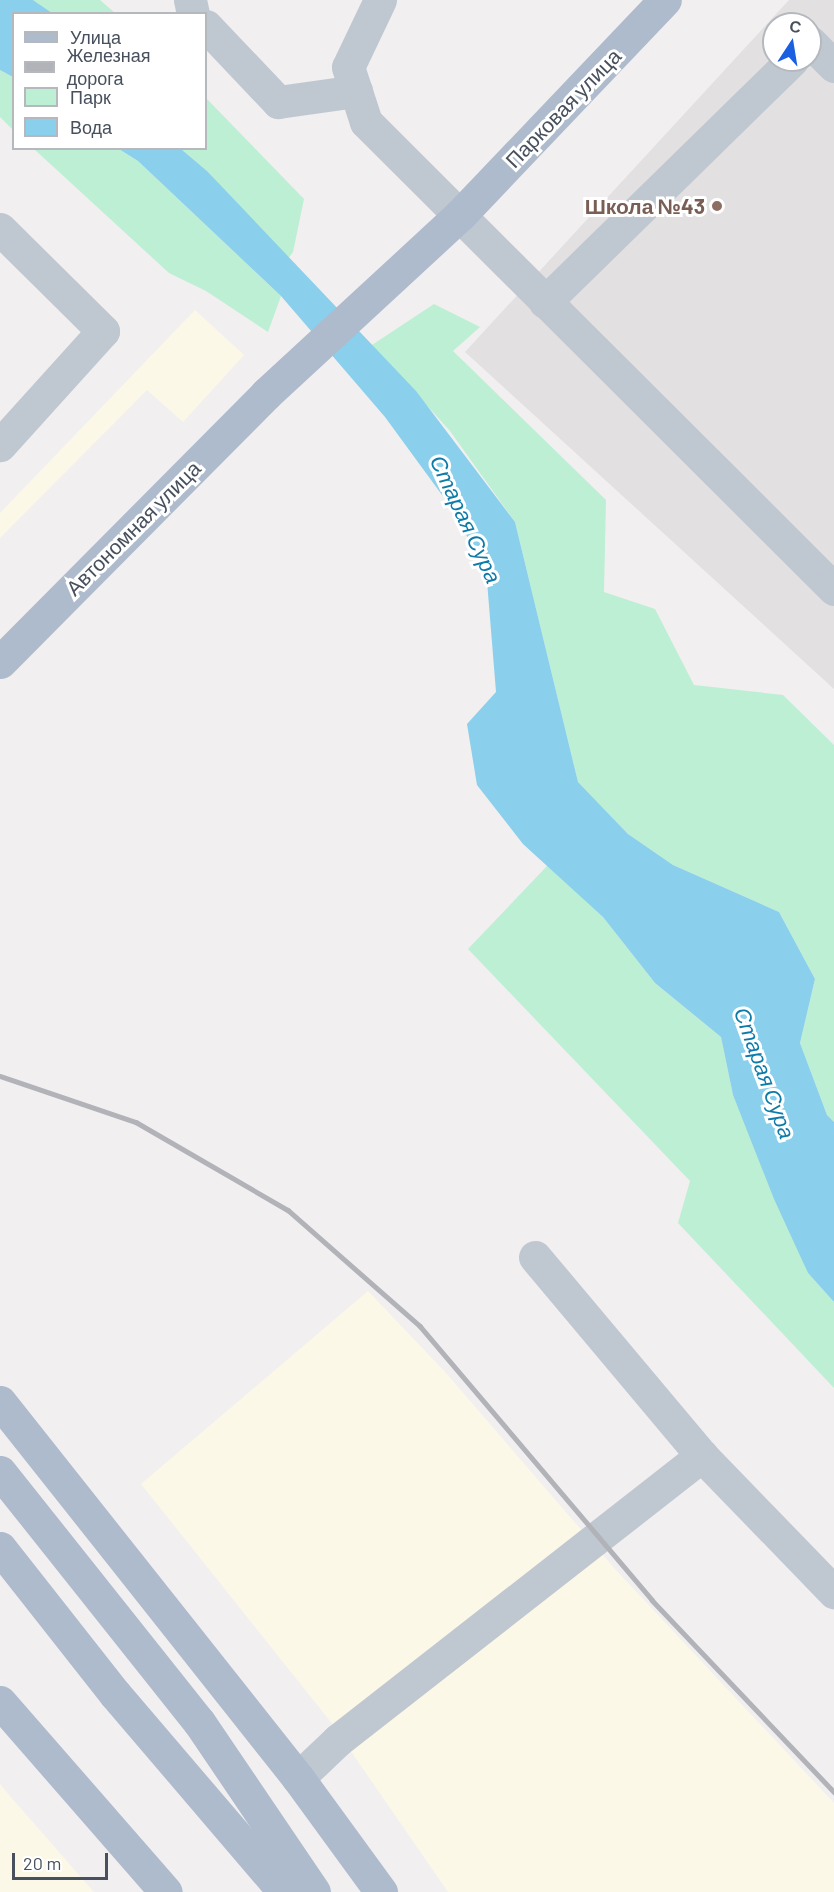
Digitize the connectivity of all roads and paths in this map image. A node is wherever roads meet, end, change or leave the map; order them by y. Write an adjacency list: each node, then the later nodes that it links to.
1 (380, 0): 7 (street)
2 (665, 0): 8 (main road, Парковая улица)
3 (207, 27): 7 (street)
4 (822, 54): 5 (street)
5 (834, 66)
6 (780, 72): 10 (street)
7 (356, 92): 8 (street)
8 (460, 215): 10 (street); 11 (main road, Парковая улица)
9 (0, 229): 12 (street)
10 (545, 302): 13 (street)
11 (266, 394): 14 (main road, Автономная улица)
12 (0, 445)
13 (834, 589)
14 (0, 662)
15 (535, 1257): 17 (street)
16 (0, 1402): 22 (main road)
17 (702, 1456): 20 (street); 22 (street)
18 (0, 1472): 25 (main road)
19 (0, 1548): 23 (main road)
20 (834, 1593)
21 (0, 1702): 24 (main road)
22 (298, 1778): 26 (main road)
23 (276, 1887)
24 (166, 1892)
25 (314, 1892)
26 (381, 1892)

